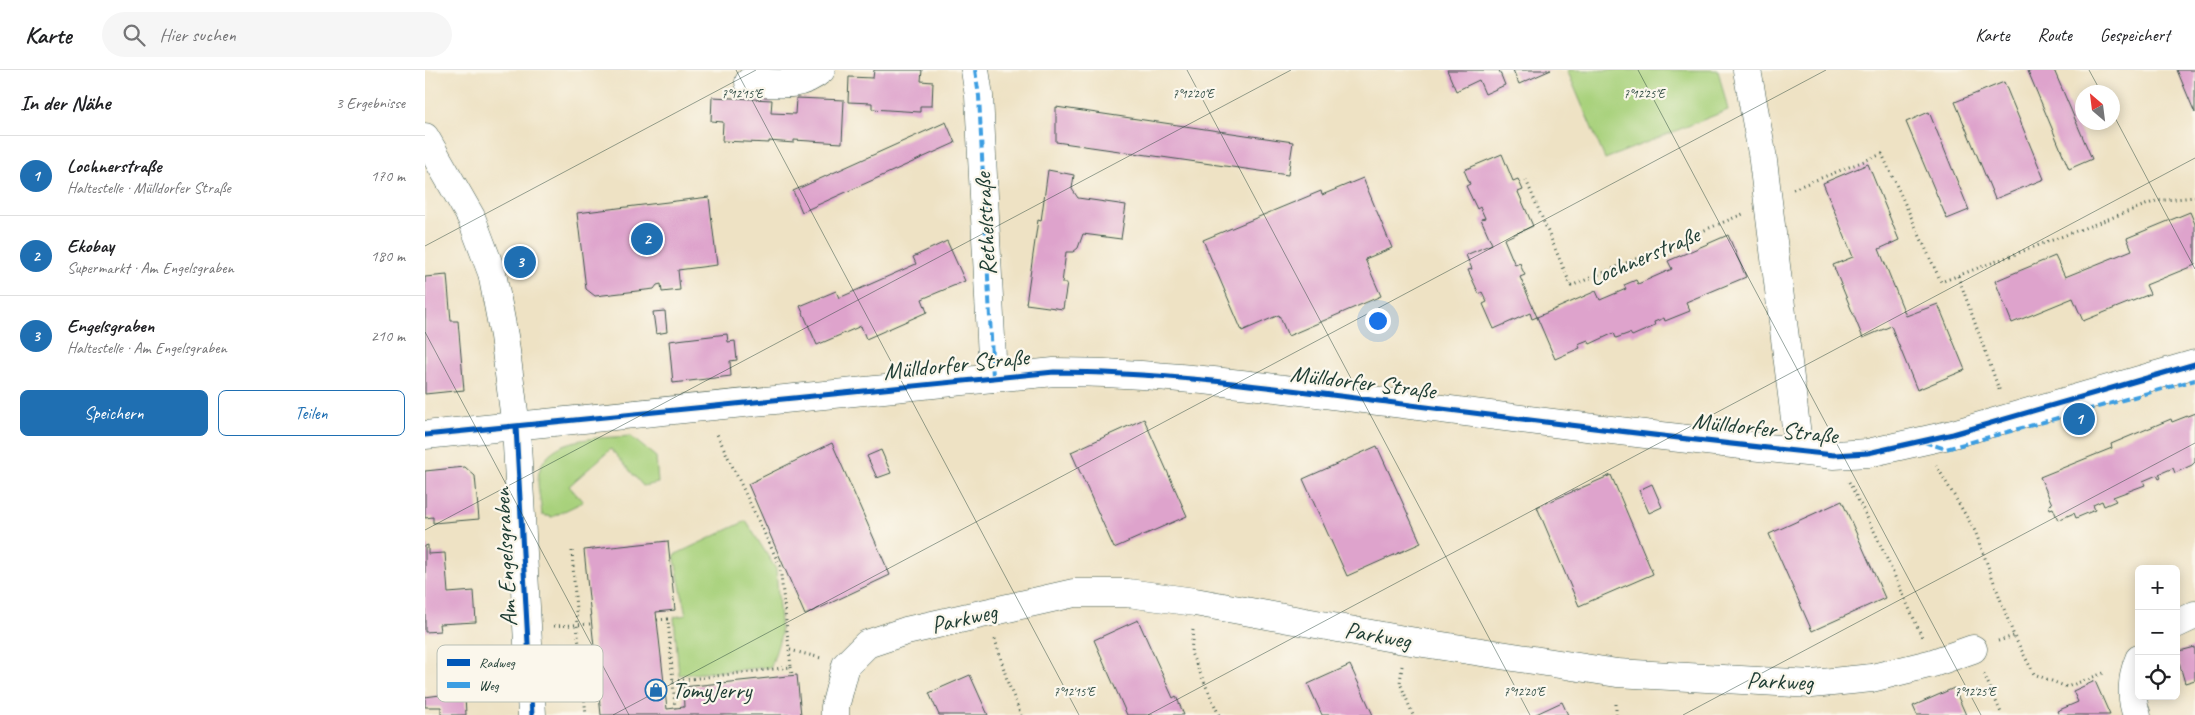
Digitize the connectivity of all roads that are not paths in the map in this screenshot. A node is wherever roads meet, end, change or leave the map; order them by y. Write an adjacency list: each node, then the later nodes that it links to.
1 (821, 70): 4 (street)
2 (975, 70): 7 (street, Rethelstraße)
3 (1747, 70): 10 (street)
4 (749, 82)
5 (425, 137): 8 (street, Am Engelsgraben)
6 (2195, 364): 10 (street, Mülldorfer Straße)
7 (993, 378): 8 (street, Mülldorfer Straße); 10 (street, Mülldorfer Straße)
8 (516, 427): 9 (street, Mülldorfer Straße); 13 (street, Am Engelsgraben)
9 (425, 435)
10 (1799, 452)
11 (2195, 615): 12 (street)
12 (2180, 622)
13 (527, 645)
14 (1973, 649): 18 (street, Parkweg)
15 (2135, 679): 19 (street)
16 (530, 702): 17 (street, Am Engelsgraben)
17 (531, 715)
18 (835, 715)
19 (2137, 715)

